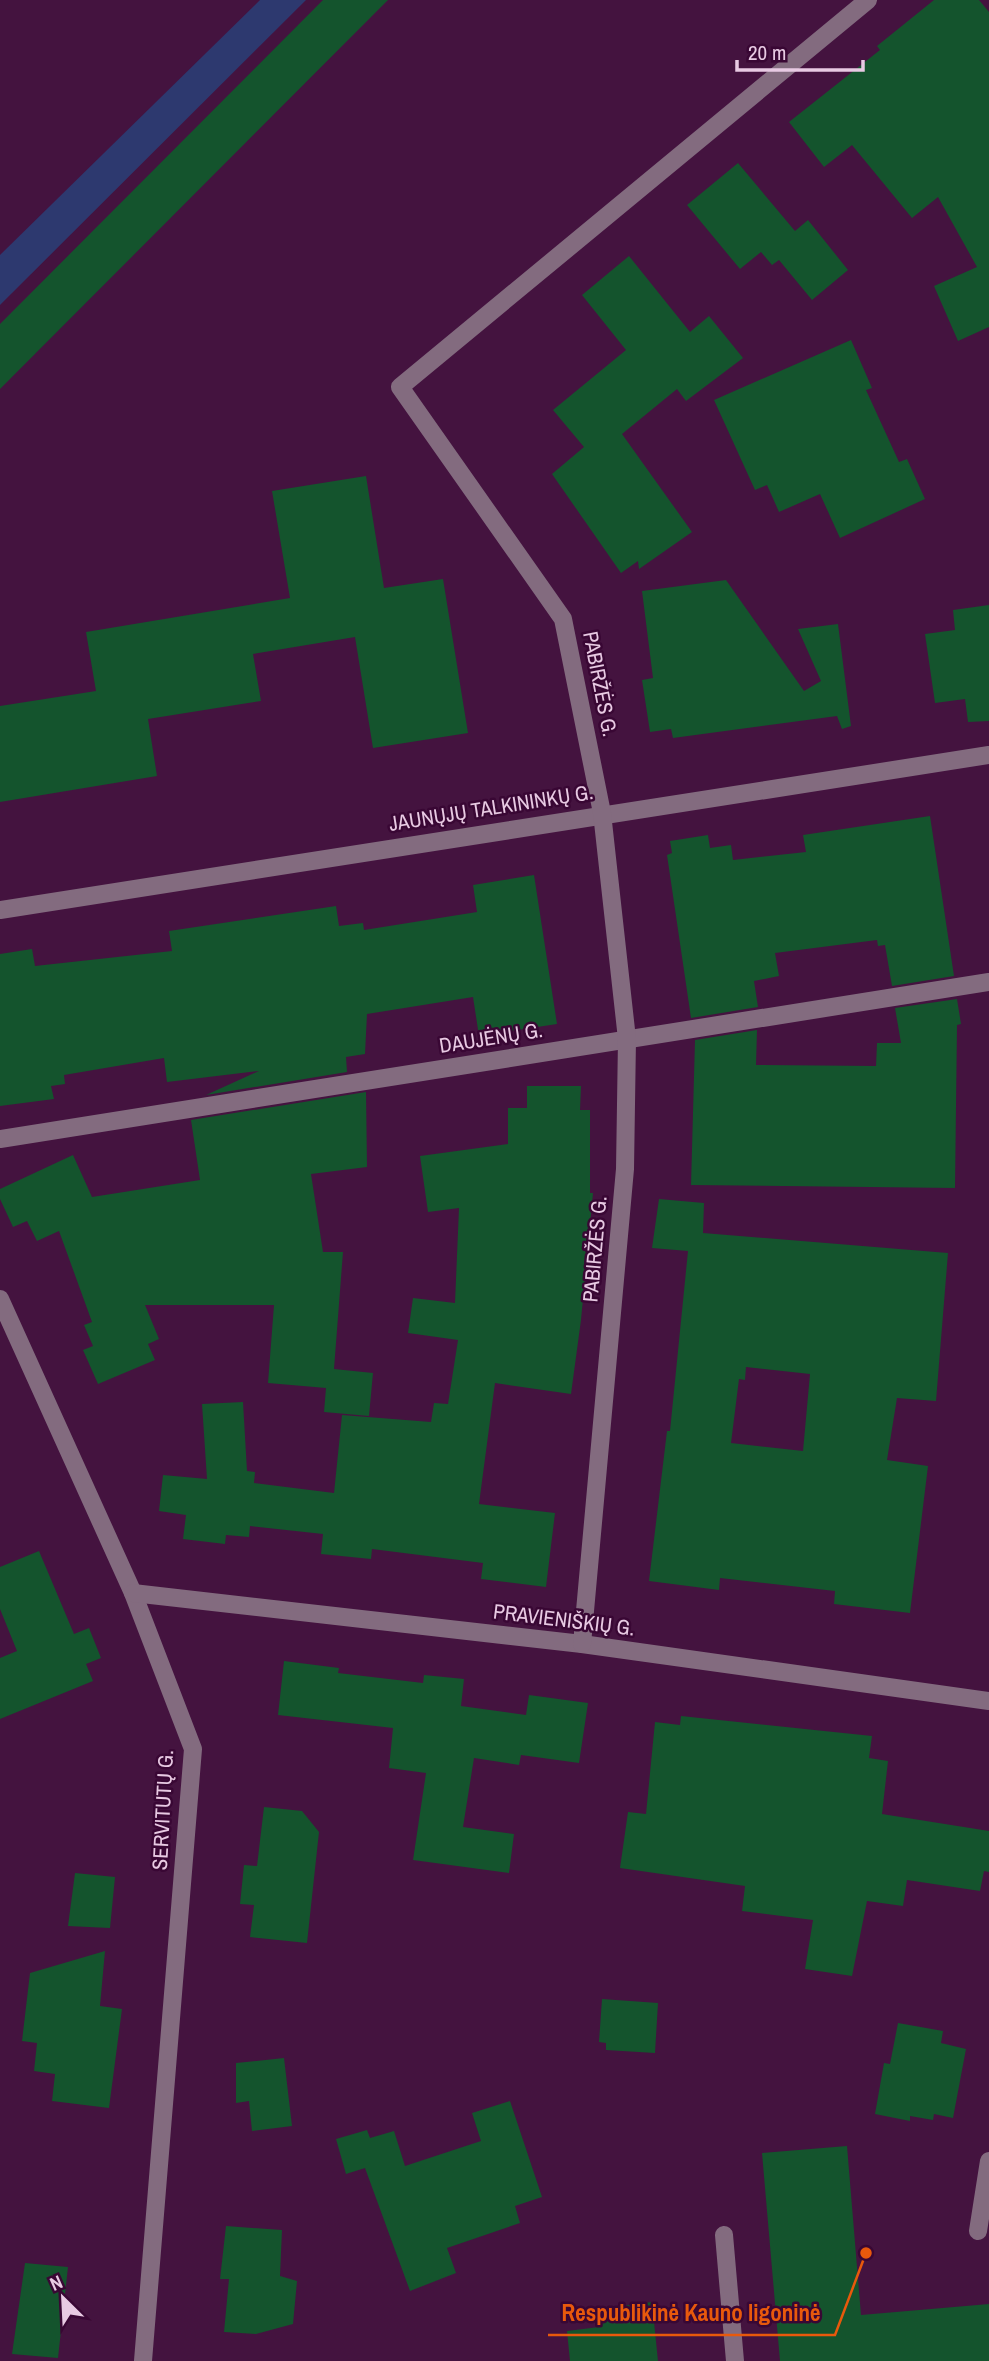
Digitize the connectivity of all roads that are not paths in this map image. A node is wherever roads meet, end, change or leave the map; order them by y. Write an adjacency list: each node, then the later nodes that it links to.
1 (868, 0): 3 (street, PABIRŽĖS G.)
2 (989, 755): 3 (street, JAUNŲJŲ TALKININKŲ G.)
3 (602, 813): 4 (street, JAUNŲJŲ TALKININKŲ G.); 6 (street, PABIRŽĖS G.)
4 (0, 910)
5 (989, 982): 6 (street, DAUJĖNŲ G.)
6 (627, 1039): 7 (street, DAUJĖNŲ G.); 10 (street, PABIRŽĖS G.)
7 (0, 1139)
8 (0, 1299): 9 (street, SERVITUTŲ G.)
9 (133, 1593): 10 (street, PRAVIENIŠKIŲ G.); 15 (street, SERVITUTŲ G.)
10 (582, 1644): 11 (street, PRAVIENIŠKIŲ G.)
11 (989, 1701)
12 (989, 2161): 13 (street)
13 (978, 2231)
14 (724, 2235): 16 (street)
15 (143, 2361)
16 (735, 2361)

